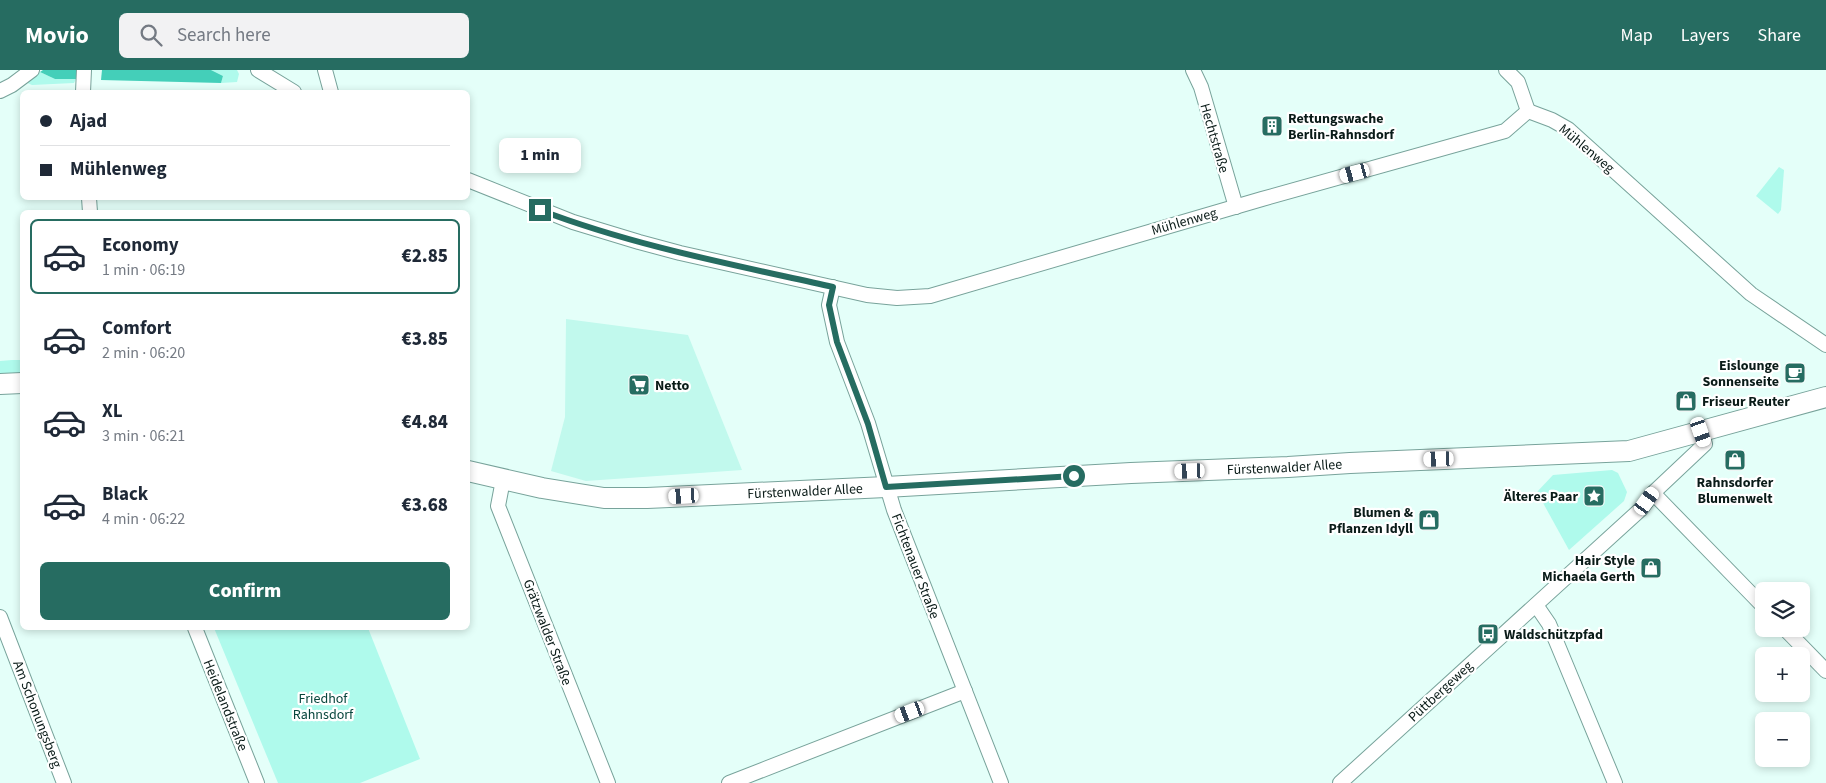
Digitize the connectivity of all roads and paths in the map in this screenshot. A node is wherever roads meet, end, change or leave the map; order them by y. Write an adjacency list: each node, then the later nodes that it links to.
1 (32, 70): 10 (street)
2 (84, 70): 7 (street)
3 (258, 70): 8 (street)
4 (325, 70): 9 (street)
5 (1193, 70): 13 (street, Hechtstraße)
6 (1506, 70): 11 (street)
7 (83, 90)
8 (291, 90)
9 (330, 90)
10 (0, 91)
11 (1528, 111): 13 (street, Mühlenweg); 15 (street, Mühlenweg)
12 (470, 181): 14 (street, Mühlenweg)
13 (1236, 207): 14 (street, Mühlenweg)
14 (833, 287): 22 (street, Fichtenauer Straße)
15 (1826, 345)
16 (20, 383): 17 (main road)
17 (0, 384)
18 (1826, 397): 19 (main road, Fürstenwalder Allee)
19 (1701, 432): 22 (main road, Fürstenwalder Allee); 23 (street, Püttbergeweg)
20 (470, 472): 21 (main road, Fürstenwalder Allee)
21 (504, 480): 22 (main road, Fürstenwalder Allee); 34 (street, Grätzwalder Straße)
22 (886, 487): 30 (street, Fichtenauer Straße)
23 (1653, 493): 24 (street); 25 (street, Püttbergeweg)
24 (1755, 598)
25 (1536, 605): 31 (street, Püttbergeweg); 37 (street)
26 (0, 617): 32 (street, Am Schonungsberg)
27 (196, 630): 33 (street, Heidelandstraße)
28 (1793, 637): 29 (street)
29 (1826, 671)
30 (965, 691): 35 (street); 36 (street, Fichtenauer Straße)
31 (1349, 780)
32 (64, 783)
33 (257, 783)
34 (608, 783)
35 (729, 783)
36 (1001, 783)
37 (1615, 783)

